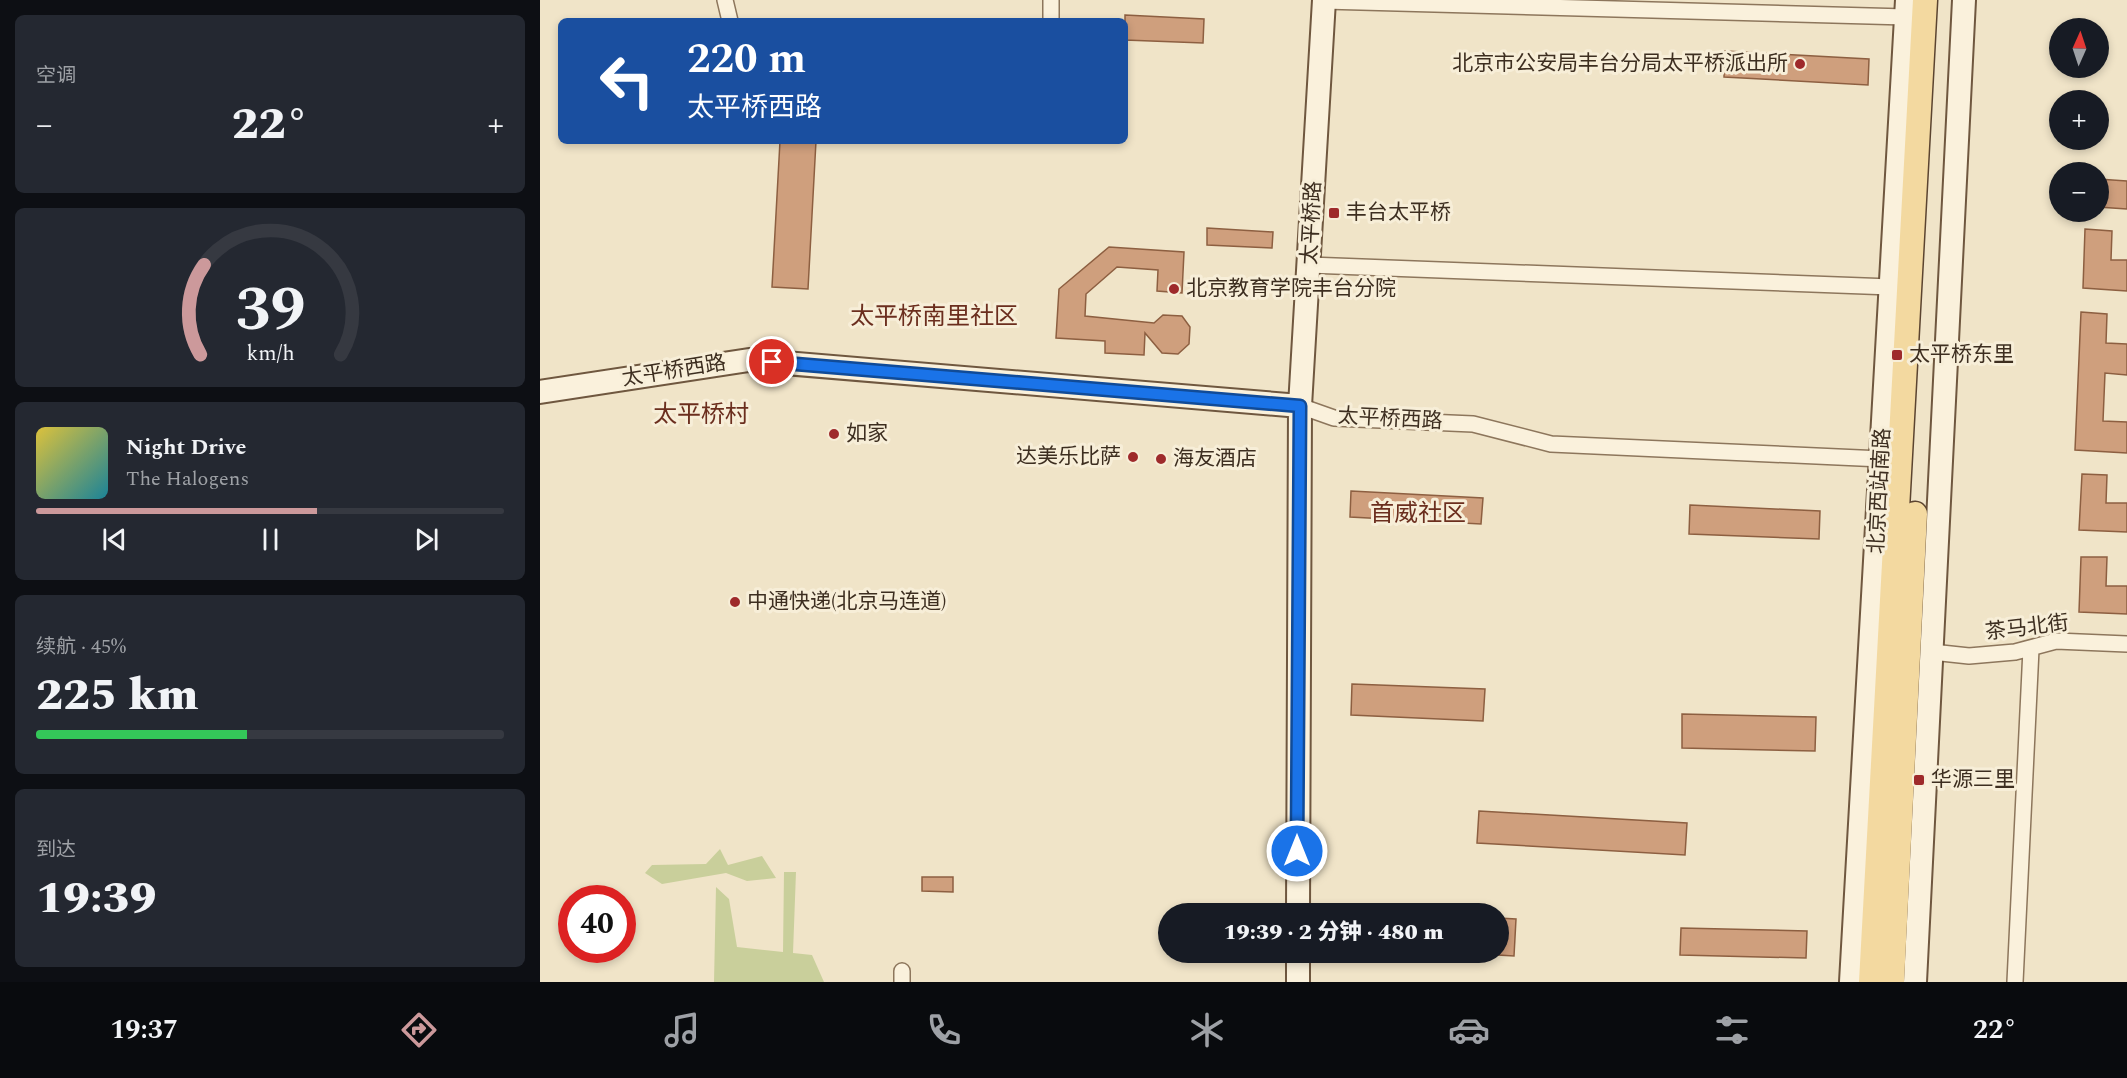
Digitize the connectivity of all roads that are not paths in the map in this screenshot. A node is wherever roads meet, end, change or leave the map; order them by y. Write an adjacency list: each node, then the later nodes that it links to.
1 (725, 0): 8 (street)
2 (1051, 0): 9 (street)
3 (1324, 0): 7 (street); 10 (street, 太平桥路)
4 (1925, 0): 22 (main road, 北京西站南路)
5 (1942, 0): 23 (main road, 北京西站南路)
6 (1964, 0): 17 (street)
7 (1906, 9): 11 (street, 北京西站南路)
8 (729, 18)
9 (1051, 18)
10 (1310, 265): 11 (street); 13 (street, 太平桥路)
11 (1892, 287): 14 (street, 北京西站南路)
12 (540, 392): 13 (street, 太平桥西路)
13 (1300, 406): 14 (street, 太平桥西路); 18 (street, 太平桥路)
14 (1882, 459): 21 (street, 北京西站南路)
15 (2127, 644): 16 (street, 茶马北街)
16 (2031, 649): 17 (street, 茶马北街); 25 (street)
17 (1932, 652): 24 (street)
18 (1298, 903)
19 (1298, 963): 20 (street)
20 (1298, 982)
21 (1851, 982)
22 (1871, 982)
23 (1892, 982)
24 (1915, 982)
25 (2015, 982)

